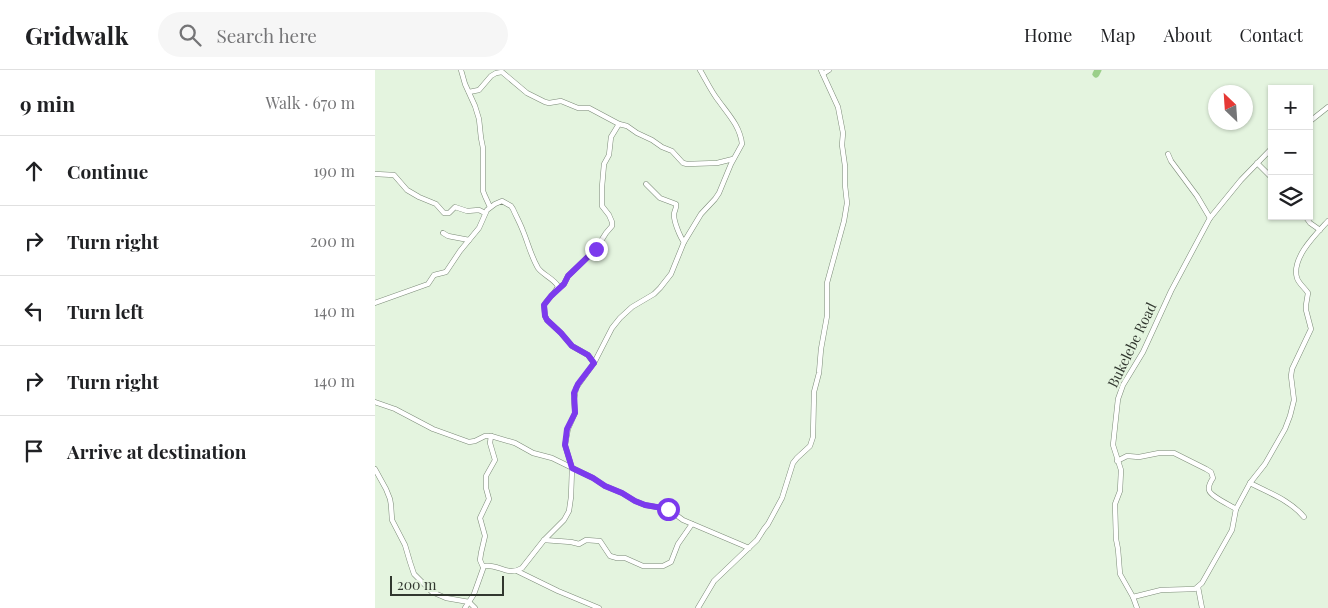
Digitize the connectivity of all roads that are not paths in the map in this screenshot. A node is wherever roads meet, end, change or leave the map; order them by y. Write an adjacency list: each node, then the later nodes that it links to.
1 (461, 70): 5 (street)
2 (700, 70): 11 (street)
3 (829, 70): 4 (street)
4 (822, 72): 38 (street)
5 (469, 92): 8 (street); 16 (street)
6 (1328, 107): 7 (street)
7 (1313, 119)
8 (619, 124): 11 (street); 25 (street)
9 (1268, 152): 12 (street, Bukelebe Road)
10 (1168, 154): 18 (street)
11 (733, 159): 24 (street)
12 (1257, 163): 14 (street); 18 (street, Bukelebe Road)
13 (375, 174): 17 (street)
14 (1269, 175)
15 (646, 184): 24 (street)
16 (491, 207): 17 (street); 25 (street)
17 (485, 213): 23 (street)
18 (1210, 218): 30 (street, Bukelebe Road)
19 (1308, 220): 21 (street)
20 (1328, 221): 21 (street)
21 (1320, 230): 33 (street)
22 (443, 234): 23 (street)
23 (469, 240): 26 (street)
24 (684, 242): 27 (street)
25 (559, 288): 27 (street)
26 (375, 303)
27 (594, 363): 31 (street)
28 (375, 402): 29 (street)
29 (491, 436): 31 (street); 39 (street)
30 (1117, 461): 34 (street); 42 (street, Bukelebe Road)
31 (572, 468): 36 (street); 37 (street)
32 (375, 469): 43 (street)
33 (1250, 483): 34 (street); 35 (street)
34 (1236, 509): 41 (street)
35 (1304, 517)
36 (692, 524): 37 (street); 38 (street)
37 (544, 540): 40 (street)
38 (749, 548): 47 (street)
39 (483, 567): 40 (street); 43 (street)
40 (517, 571): 46 (street)
41 (1198, 587): 42 (street); 49 (street)
42 (1133, 596): 48 (street, Bukelebe Road)
43 (469, 602): 44 (street); 45 (street)
44 (465, 608)
45 (475, 608)
46 (599, 608)
47 (698, 608)
48 (1137, 608)
49 (1202, 608)

